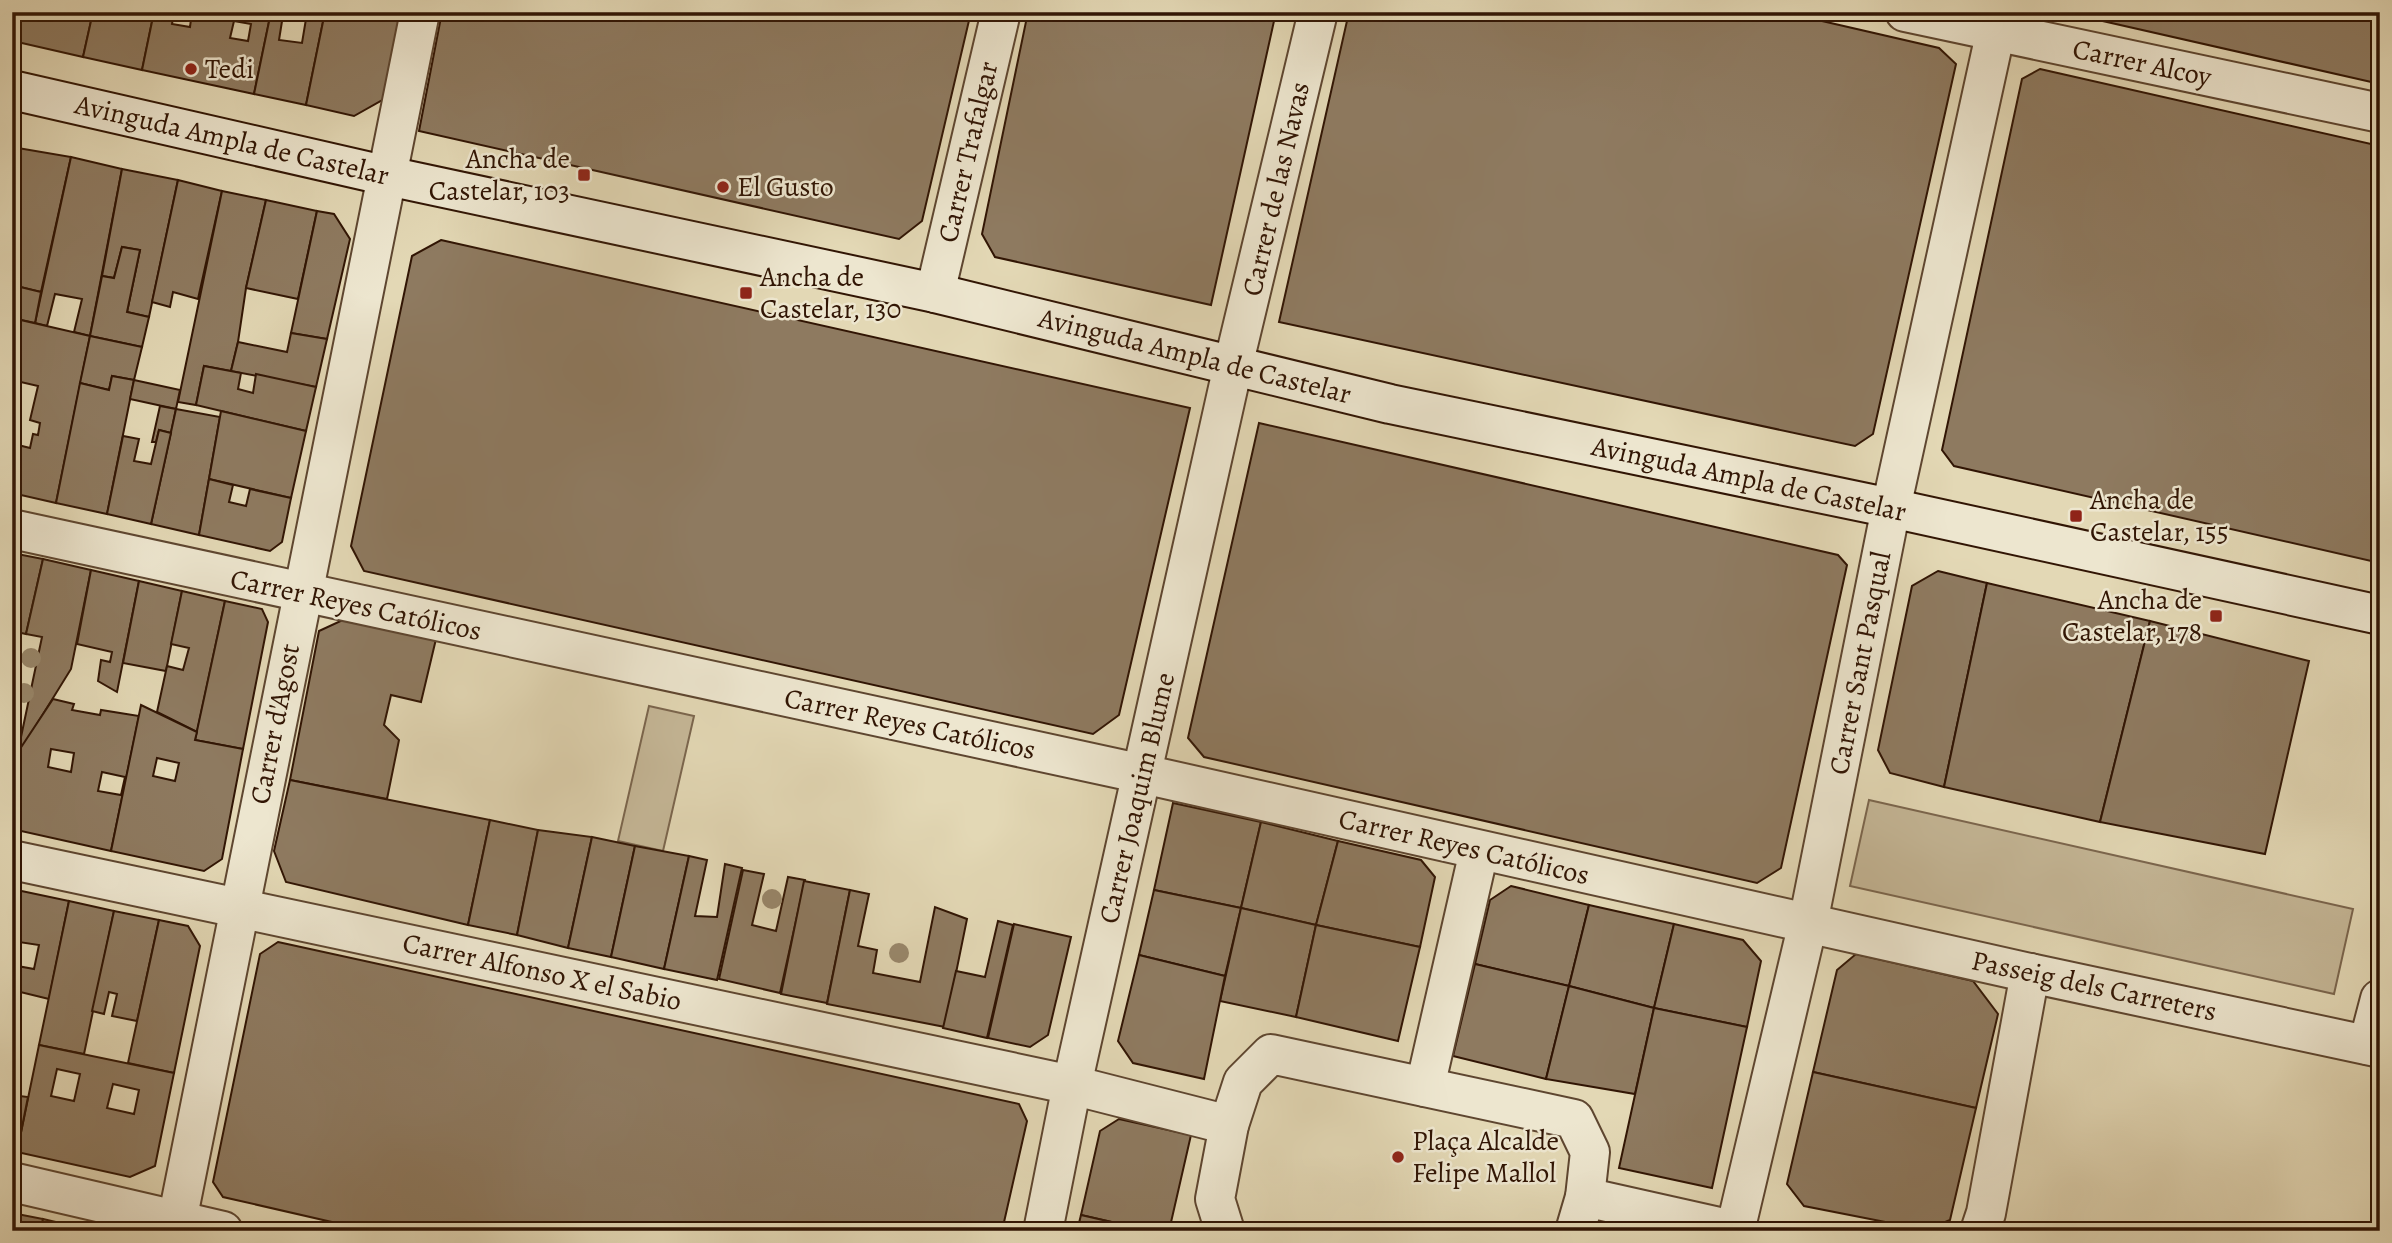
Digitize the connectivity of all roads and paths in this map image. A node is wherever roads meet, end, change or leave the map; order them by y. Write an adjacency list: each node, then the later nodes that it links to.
1 (420, 12): 8 (street, Carrer d'Agost)
2 (1001, 12): 9 (street, Carrer Trafalgar)
3 (1318, 12): 10 (street, Carrer de las Navas)
4 (1905, 12): 5 (street, Carrer Alcoy)
5 (1998, 22): 7 (street, Carrer Alcoy); 11 (street, Carrer Sant Pasqual)
6 (12, 90): 8 (street, Avinguda Ampla de Castelar)
7 (2380, 114)
8 (388, 176): 9 (street, Avinguda Ampla de Castelar); 13 (street, Carrer d'Agost)
9 (935, 293): 10 (street, Avinguda Ampla de Castelar)
10 (1233, 366): 11 (street, Avinguda Ampla de Castelar); 15 (street, Carrer Joaquim Blume)
11 (1891, 508): 14 (street, Avinguda Ampla de Castelar); 19 (street, Carrer Sant Pasqual)
12 (12, 529): 13 (street, Carrer Reyes Católicos)
13 (301, 594): 15 (street, Carrer Reyes Católicos); 18 (street, Carrer d'Agost)
14 (2380, 615)
15 (1143, 774): 16 (street, Carrer Reyes Católicos); 23 (street, Carrer Joaquim Blume)
16 (1479, 851): 19 (street, Carrer Reyes Católicos); 24 (street)
17 (12, 860): 18 (street, Carrer Alfonso X el Sabio)
18 (239, 908): 23 (street, Carrer Alfonso X el Sabio); 28 (street, Carrer d'Agost)
19 (1808, 923): 20 (street, Passeig dels Carreters); 32 (street, Carrer Sant Pasqual)
20 (2030, 973): 22 (street, Passeig dels Carreters); 33 (street)
21 (2380, 999): 22 (street)
22 (2374, 1046)
23 (1072, 1085): 25 (street, Carrer Alfonso X el Sabio); 30 (street, Carrer Joaquim Blume)
24 (1425, 1087): 25 (street); 27 (street)
25 (1229, 1125): 31 (street)
26 (12, 1181): 28 (street)
27 (1580, 1214): 32 (street, Carrer Sant Pasqual)
28 (176, 1226): 29 (street)
29 (223, 1231)
30 (1044, 1231)
31 (1225, 1231)
32 (1736, 1231)
33 (1980, 1231)

